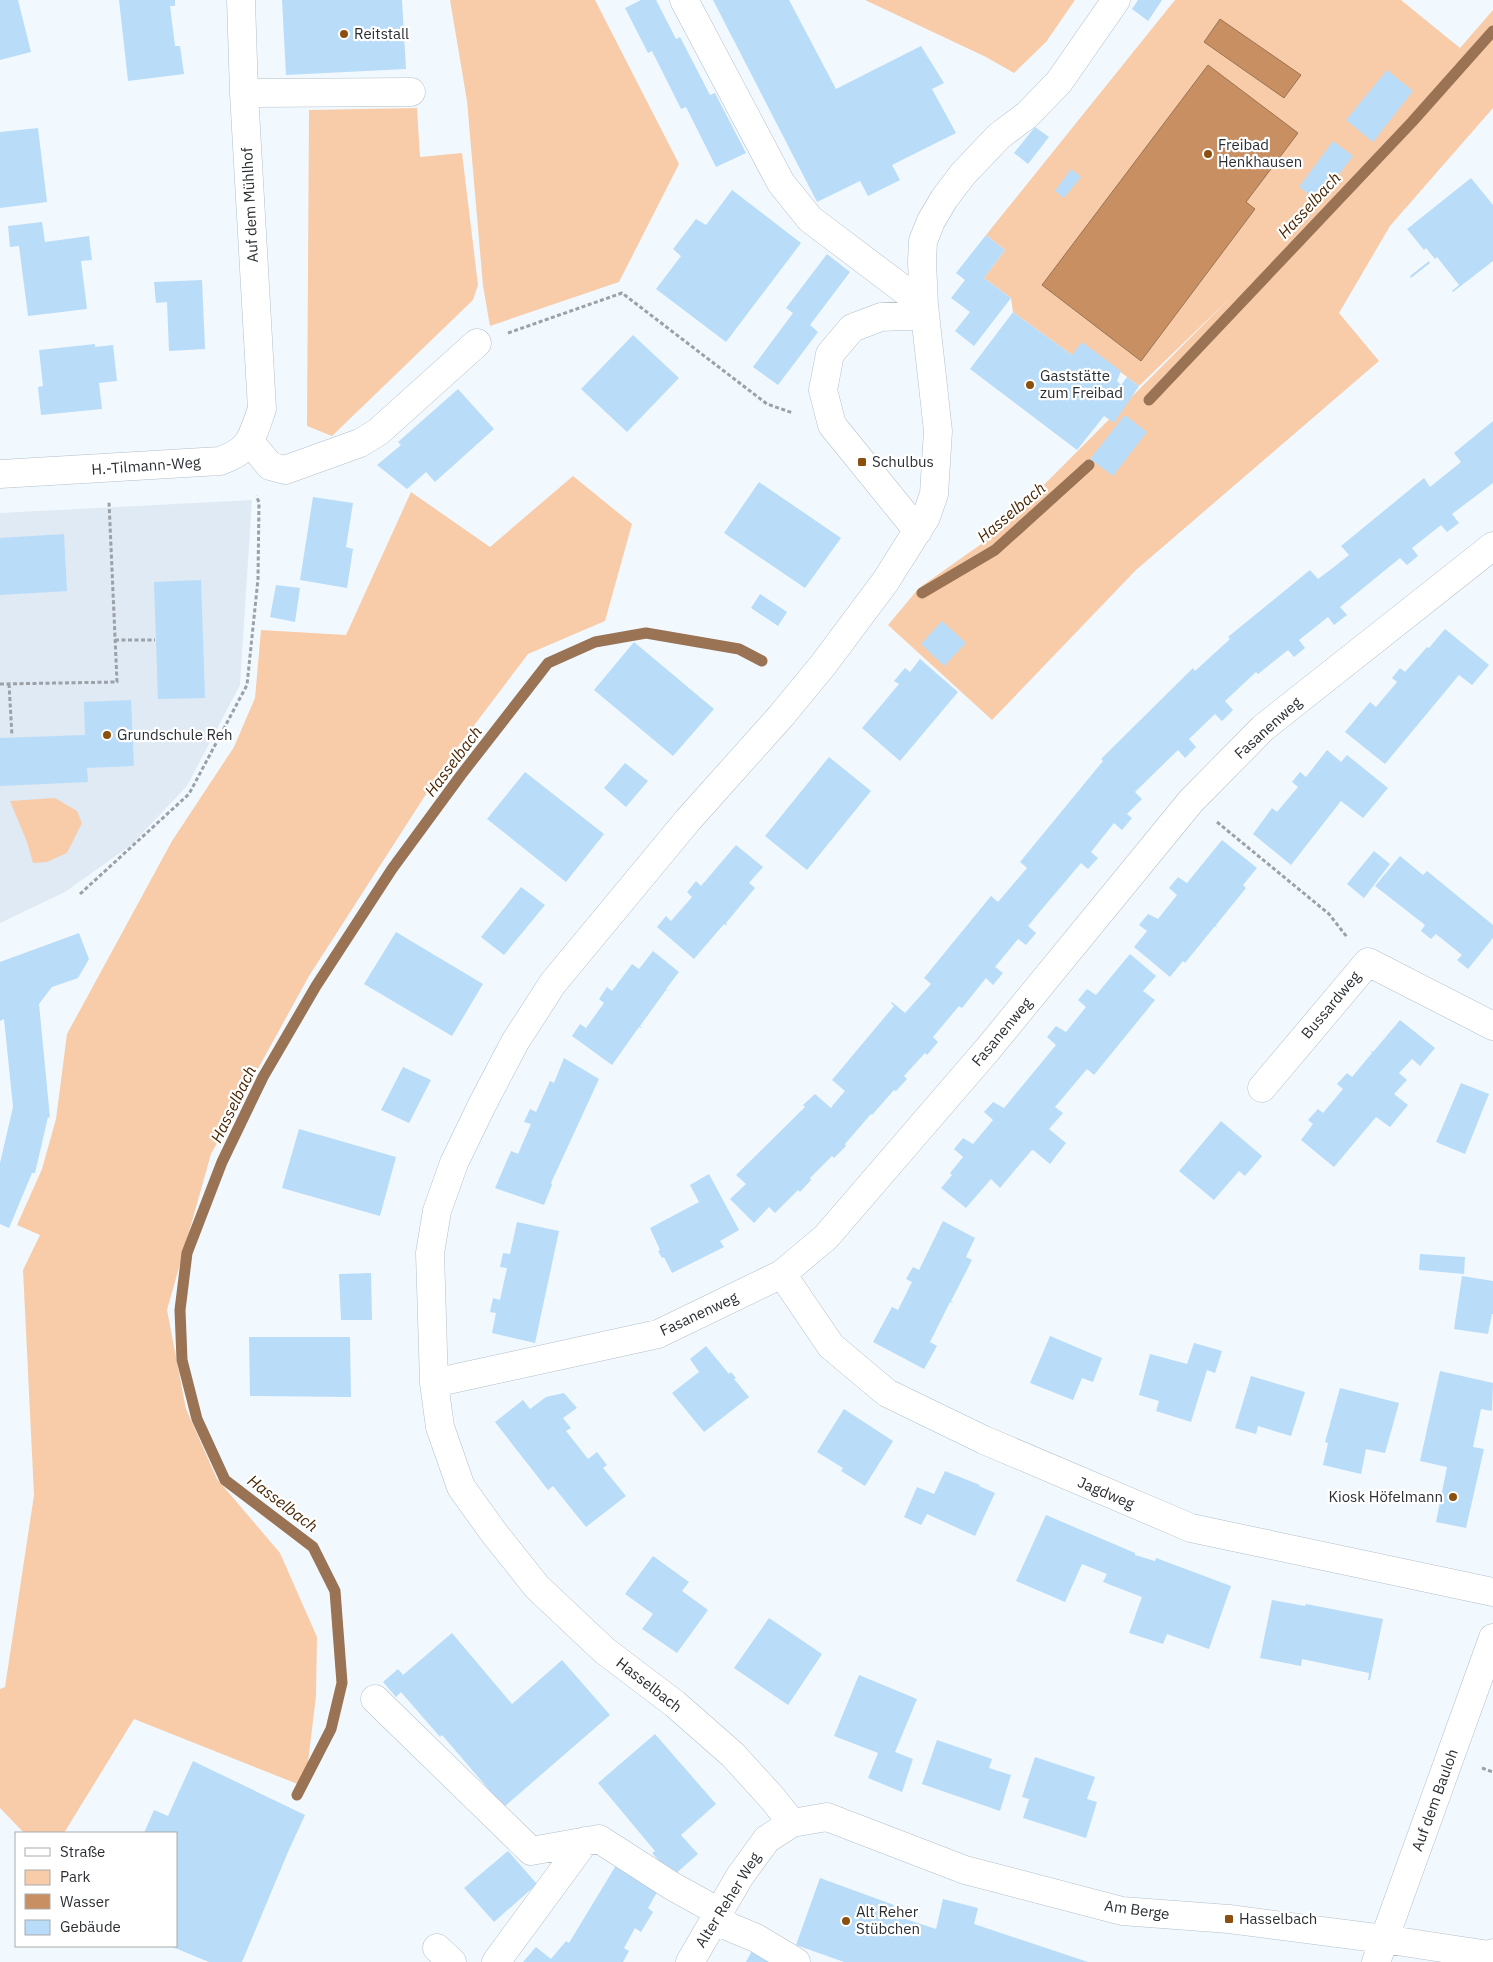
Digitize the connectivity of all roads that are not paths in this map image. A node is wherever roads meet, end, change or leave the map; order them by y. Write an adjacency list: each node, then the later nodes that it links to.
1 (241, 0): 5 (street, Auf dem Mühlhof)
2 (684, 0): 6 (street)
3 (1116, 0): 6 (street, Hasselbach)
4 (411, 92): 5 (street)
5 (244, 93): 8 (street, Auf dem Mühlhof)
6 (925, 310): 10 (street, Hasselbach); 10 (street)
7 (477, 343): 8 (street)
8 (243, 449): 9 (street, H.-Tilmann-Weg)
9 (0, 474)
10 (918, 531): 15 (street, Hasselbach)
11 (1493, 546): 14 (street, Fasanenweg)
12 (1493, 1026): 13 (street, Bussardweg)
13 (1262, 1088)
14 (782, 1274): 15 (street, Fasanenweg); 16 (street, Jagdweg)
15 (434, 1383): 19 (street, Hasselbach)
16 (1493, 1592)
17 (1493, 1638): 22 (street, Auf dem Bauloh)
18 (375, 1699): 20 (street)
19 (792, 1823): 21 (street, Alter Reher Weg); 22 (street, Am Berge)
20 (585, 1841): 21 (street); 24 (street)
21 (716, 1916): 25 (street, Alter Reher Weg); 26 (street)
22 (1380, 1950): 23 (street, Am Berge)
23 (1493, 1953)
24 (496, 1962)
25 (690, 1962)
26 (796, 1962)

